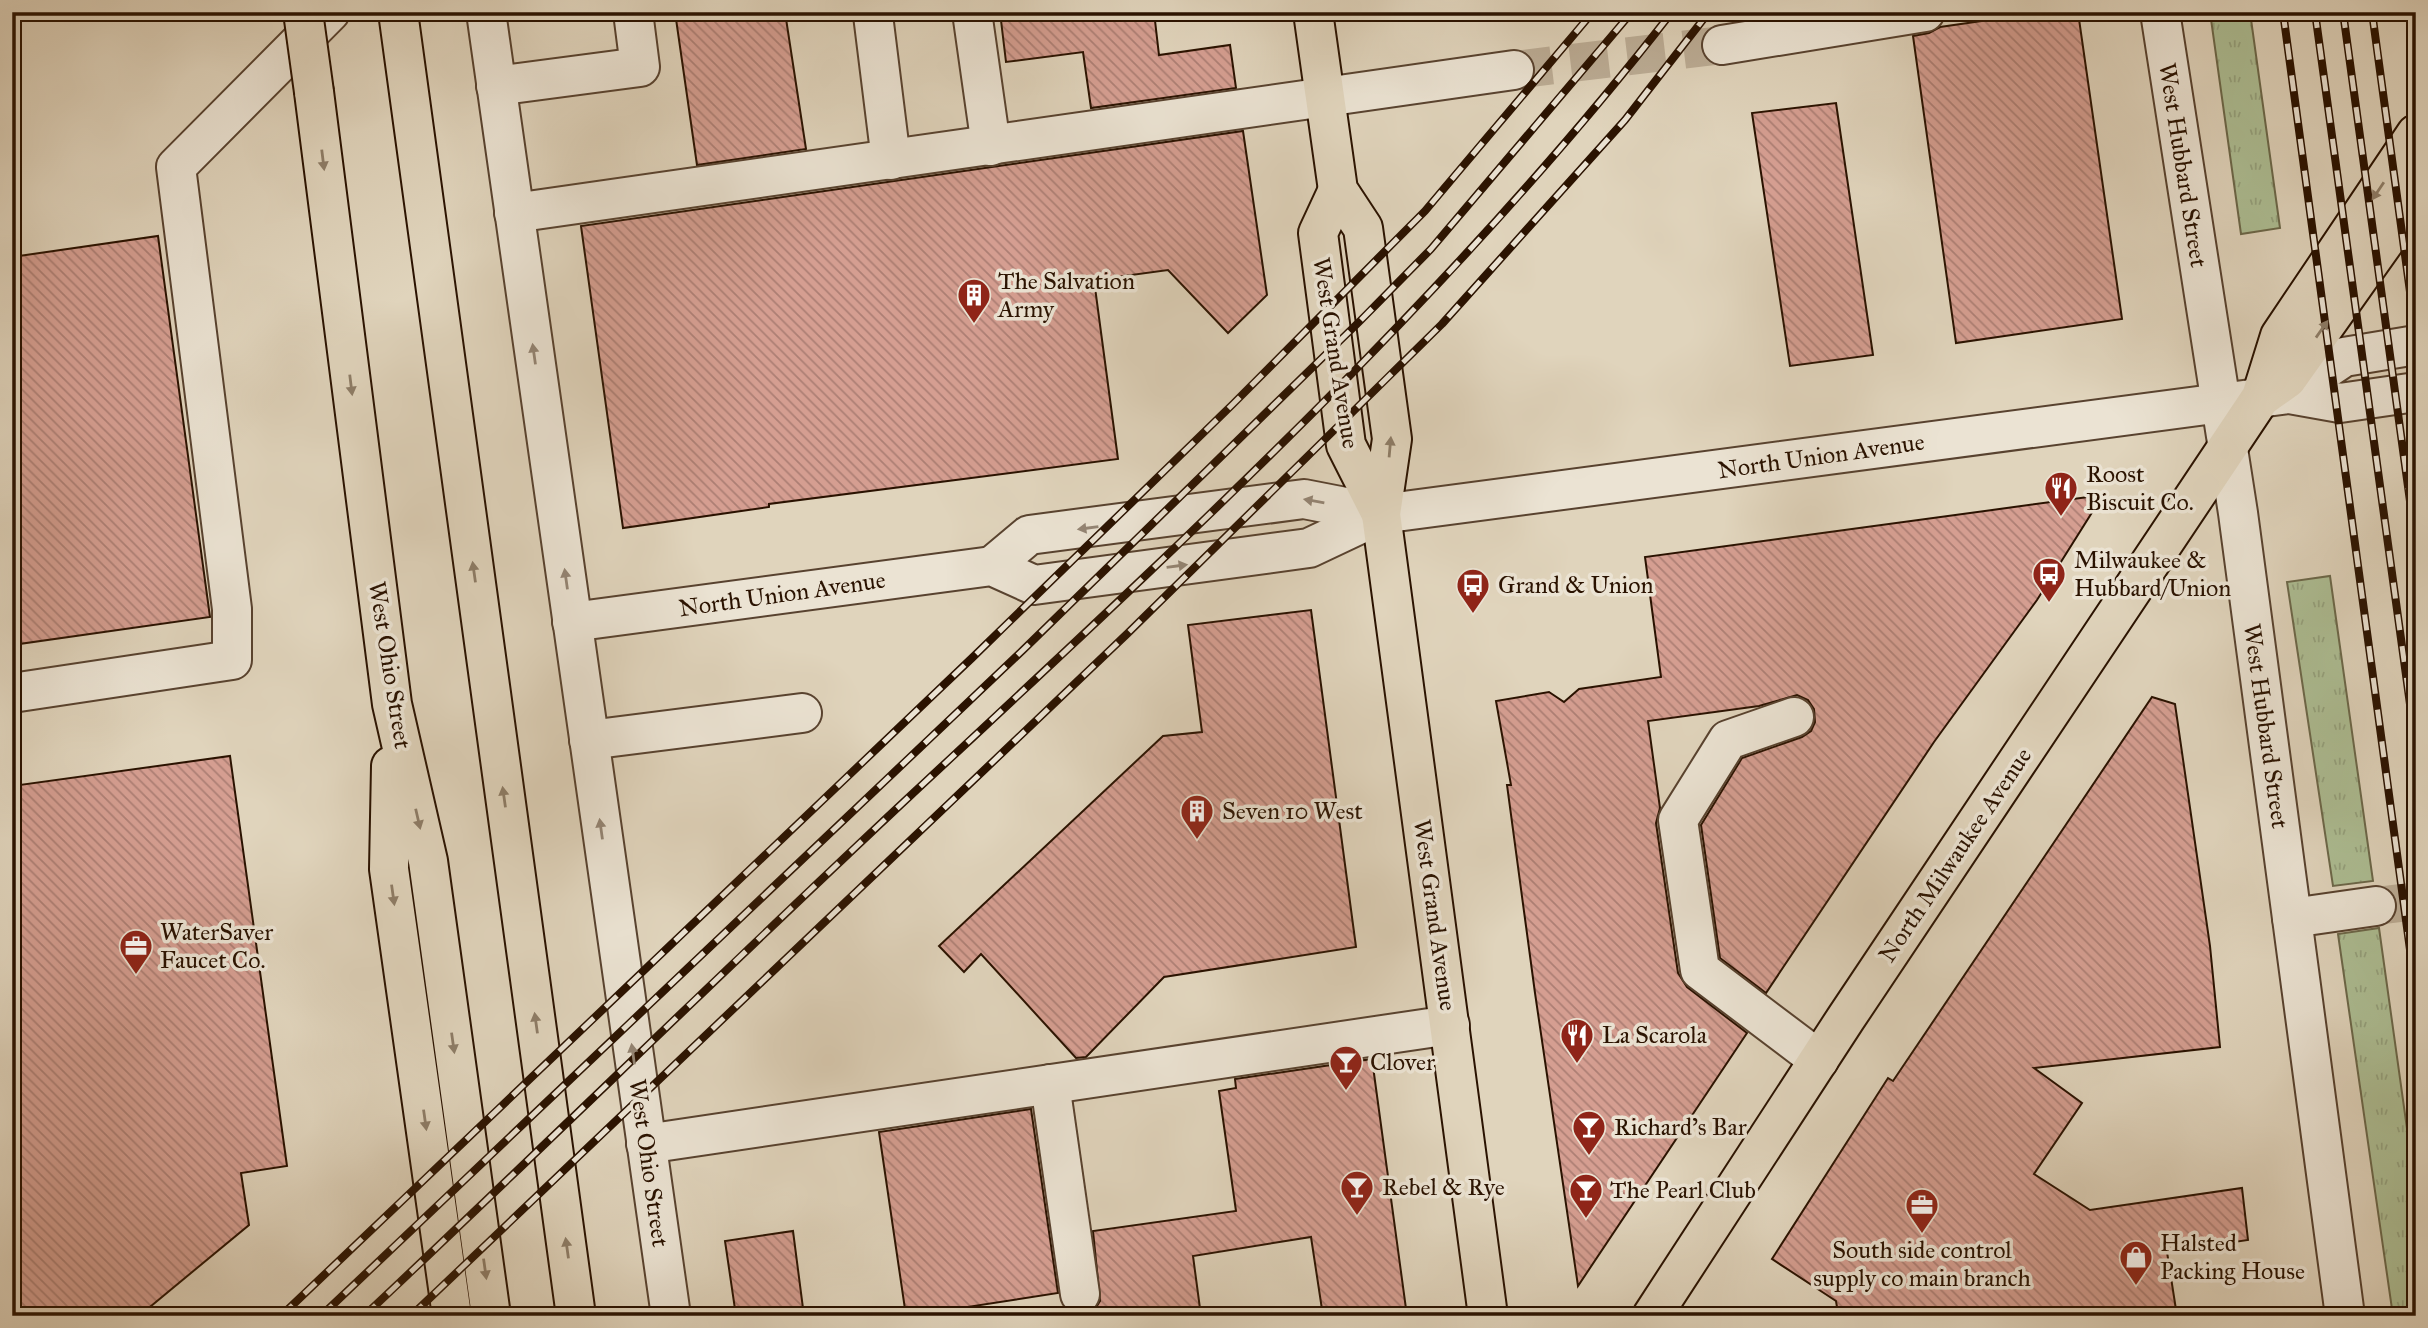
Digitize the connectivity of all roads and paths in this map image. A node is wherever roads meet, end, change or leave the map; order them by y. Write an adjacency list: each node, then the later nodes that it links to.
1 (303, 12): 29 (main road, West Ohio Street, one-way to 29, bridge)
2 (330, 12): 28 (street)
3 (398, 12): 42 (main road, one-way to 3)
4 (486, 12): 13 (street, West Ohio Street)
5 (633, 12): 13 (street)
6 (972, 12): 16 (street)
7 (1312, 12): 14 (main road, West Grand Avenue)
8 (1925, 12): 11 (street)
9 (2160, 12): 23 (street, West Hubbard Street)
10 (873, 15): 17 (street)
11 (1722, 45)
12 (1514, 71): 14 (street)
13 (496, 86): 19 (street, West Ohio Street)
14 (1324, 99): 16 (street); 25 (main road, West Grand Avenue)
15 (2416, 134): 22 (main road, North Milwaukee Avenue, one-way to 22)
16 (991, 146): 17 (street)
17 (891, 160): 19 (street)
18 (2416, 197): 22 (main road, North Milwaukee Avenue, one-way to 18)
19 (514, 214): 27 (street, West Ohio Street, one-way to 19)
20 (2416, 345): 22 (street, North Union Avenue)
21 (2416, 392): 22 (street, North Union Avenue)
22 (2275, 396): 23 (street, North Union Avenue); 24 (main road, North Milwaukee Avenue)
23 (2220, 402): 24 (street, West Hubbard Street); 25 (street, North Union Avenue)
24 (2228, 445): 34 (street, West Hubbard Street); 36 (main road, North Milwaukee Avenue)
25 (1381, 514): 26 (street, North Union Avenue, one-way to 25); 26 (street, North Union Avenue, one-way to 26); 35 (main road, West Grand Avenue)
26 (992, 566): 27 (street, North Union Avenue)
27 (572, 622): 32 (street, West Ohio Street)
28 (12, 693)
29 (392, 704): 40 (main road, one-way to 40); 41 (main road, West Ohio Street, one-way to 41)
30 (802, 713): 32 (street)
31 (1794, 717): 36 (street)
32 (589, 740): 38 (street, West Ohio Street, one-way to 32)
33 (2376, 906): 34 (street)
34 (2292, 918): 46 (street, West Hubbard Street)
35 (1450, 1025): 37 (street); 44 (main road, West Grand Avenue)
36 (1819, 1060): 45 (main road, North Milwaukee Avenue)
37 (1050, 1084): 38 (street); 39 (street)
38 (646, 1144): 43 (street, West Ohio Street)
39 (1080, 1294)
40 (452, 1316)
41 (491, 1316)
42 (576, 1316)
43 (671, 1316)
44 (1488, 1316)
45 (1652, 1316)
46 (2345, 1316)

